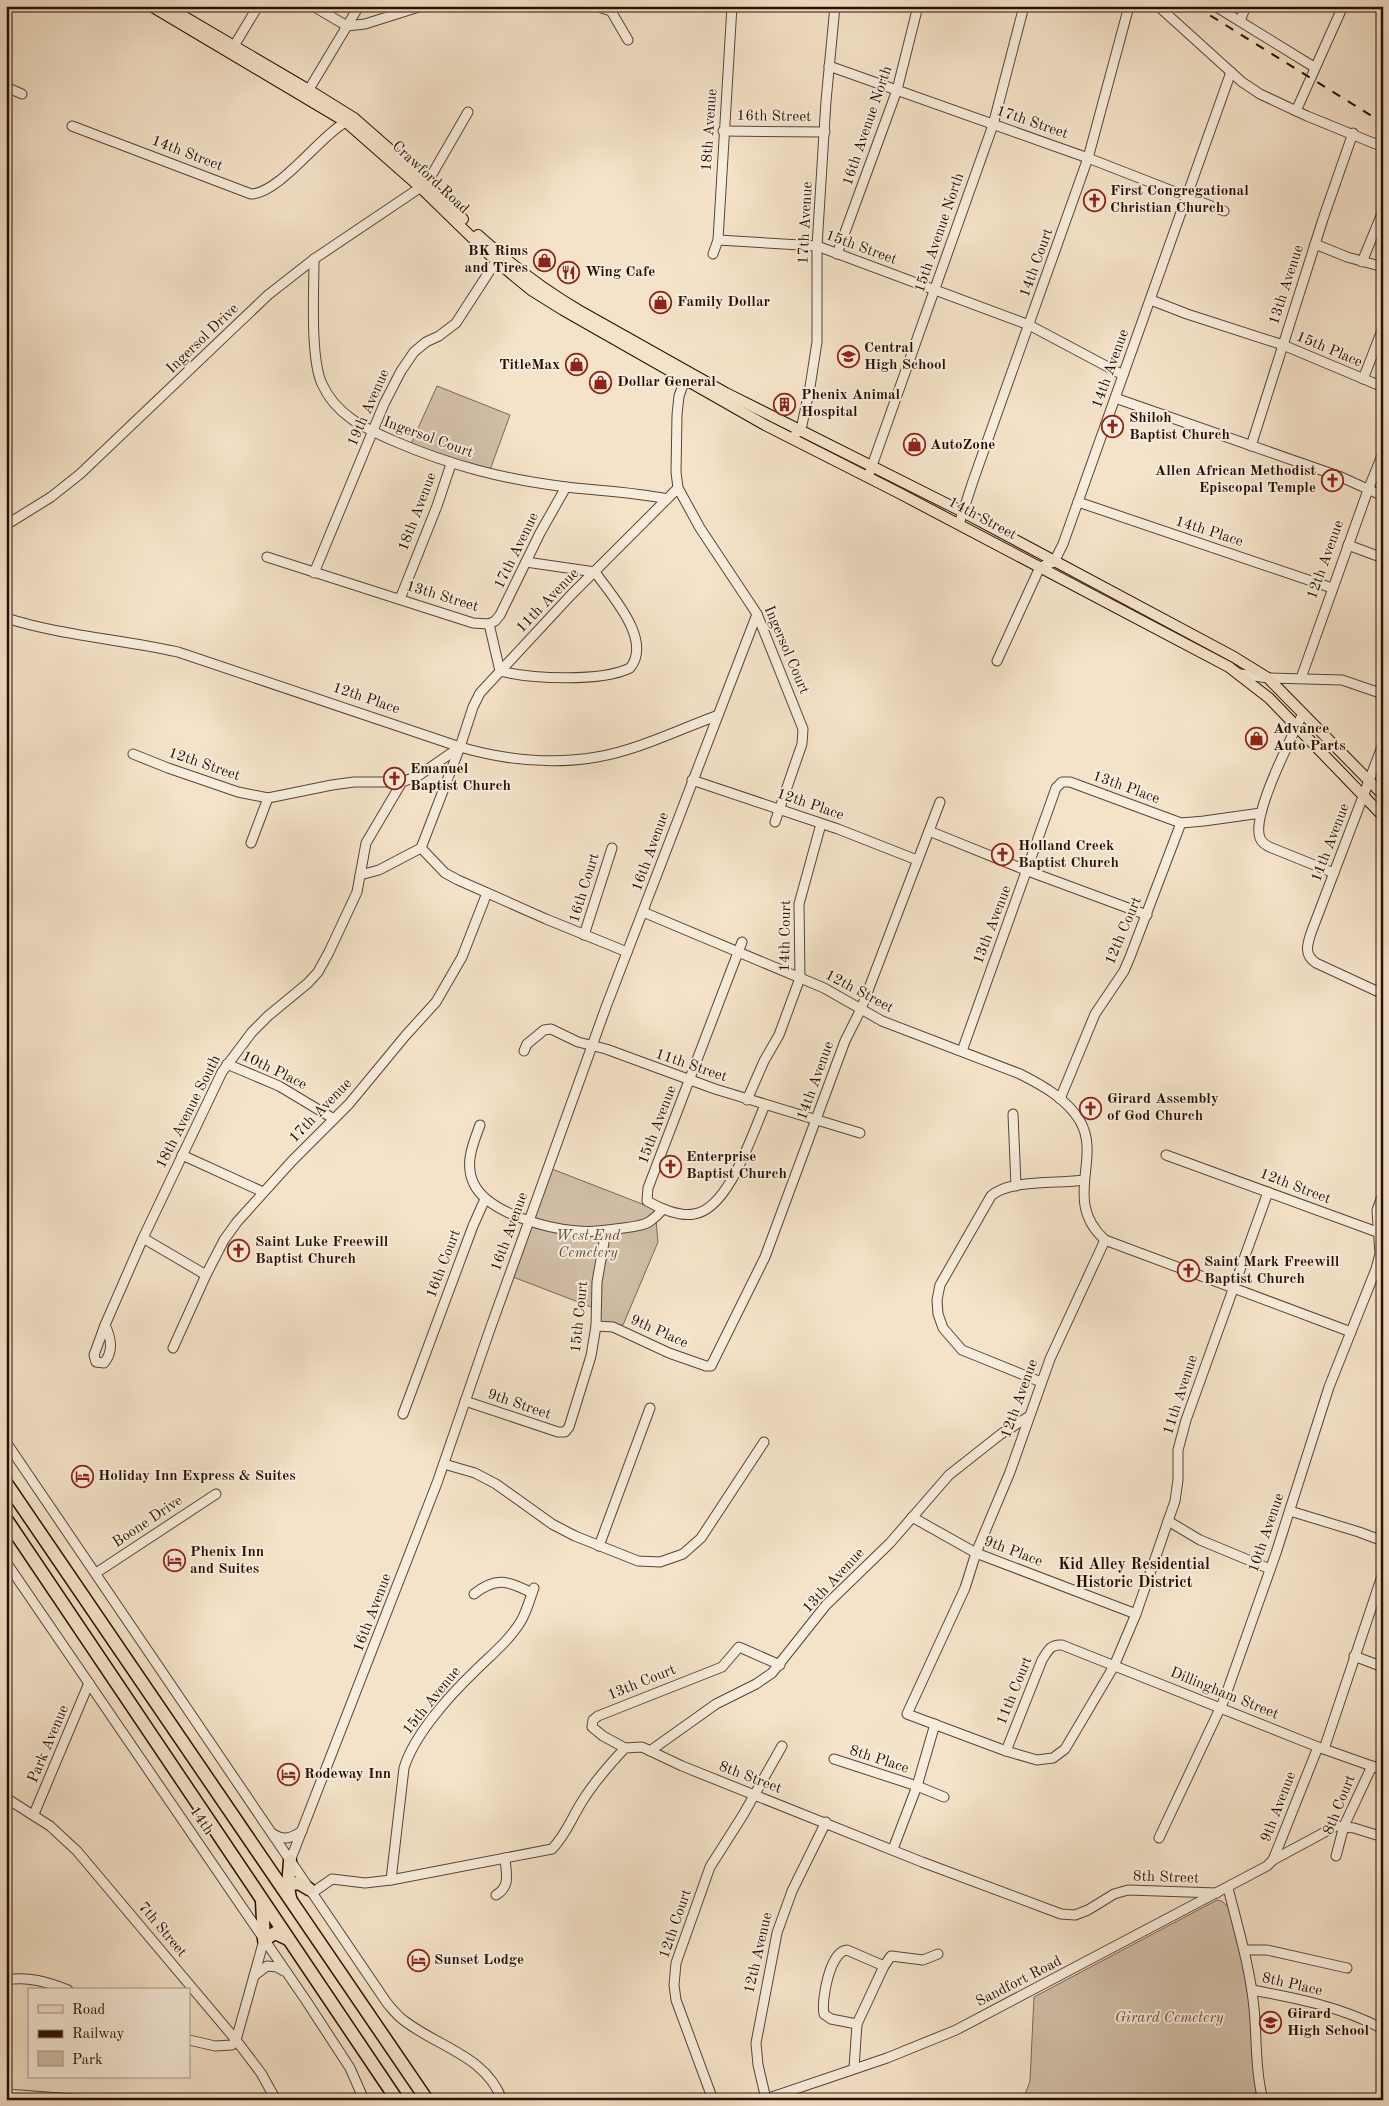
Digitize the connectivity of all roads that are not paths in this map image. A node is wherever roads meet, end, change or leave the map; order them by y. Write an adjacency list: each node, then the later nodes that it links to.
1 (151, 6): 21 (main road, Crawford Road)
2 (166, 6): 21 (main road, Crawford Road)
3 (258, 6): 21 (street)
4 (313, 6): 19 (street)
5 (359, 6): 19 (street)
6 (422, 6): 19 (street)
7 (596, 6): 17 (street)
8 (732, 6): 34 (street, 18th Avenue)
9 (836, 6): 22 (street, 17th Avenue)
10 (918, 6): 26 (street, 16th Avenue North)
11 (1024, 6): 32 (street, 15th Avenue North)
12 (1129, 6): 38 (street, 14th Court)
13 (1158, 6): 24 (street)
14 (1215, 6): 18 (street)
15 (1246, 6): 18 (street)
16 (1342, 6): 23 (street)
17 (615, 9): 20 (street)
18 (1240, 21): 23 (street)
19 (347, 26): 27 (street)
20 (628, 40)
21 (233, 49): 27 (main road, Crawford Road)
22 (829, 66): 26 (street, 17th Street); 35 (street, 17th Avenue)
23 (1314, 67): 29 (street)
24 (1231, 72): 29 (street); 40 (street, 14th Avenue)
25 (6, 87): 28 (street)
26 (897, 90): 32 (street, 17th Street); 47 (street, 16th Avenue North)
27 (307, 93): 31 (main road, Crawford Road)
28 (22, 94)
29 (1296, 111): 36 (street)
30 (468, 112): 39 (street)
31 (350, 120): 33 (street, 14th Street); 39 (main road, Crawford Road)
32 (993, 125): 38 (street, 17th Street); 52 (street, 15th Avenue North)
33 (72, 126)
34 (723, 131): 35 (street, 16th Street); 43 (street, 18th Avenue)
35 (825, 132): 45 (street, 17th Avenue)
36 (1353, 134): 37 (street); 44 (street, 13th Avenue)
37 (1383, 147)
38 (1088, 158): 40 (street, 17th Street); 54 (street, 14th Court)
39 (424, 186): 48 (main road, Crawford Road); 49 (street, Ingersol Drive)
40 (1186, 196): 41 (street, 17th Street); 53 (street, 14th Avenue)
41 (1224, 211)
42 (1383, 211): 50 (street)
43 (718, 240): 45 (street, 15th Street); 46 (street, 18th Avenue)
44 (1315, 244): 50 (street); 56 (street, 13th Avenue)
45 (818, 246): 47 (street, 15th Street); 62 (street, 17th Avenue)
46 (713, 254)
47 (837, 254): 52 (street, 15th Street)
48 (498, 258): 58 (main road, Crawford Road); 63 (street, 19th Avenue)
49 (314, 259): 63 (street, Ingersol Court); 78 (street, Ingersol Drive)
50 (1362, 262): 51 (street)
51 (1383, 267)
52 (934, 290): 54 (street, 15th Street); 68 (street, 15th Avenue North)
53 (1151, 300): 56 (street, 15th Place); 57 (street, 14th Avenue)
54 (1029, 325): 57 (street, 15th Street); 76 (street, 14th Court)
55 (1383, 328): 59 (street)
56 (1283, 345): 59 (street, 15th Place); 65 (street, 13th Avenue)
57 (1123, 374): 61 (street, 14th Avenue)
58 (686, 376): 62 (main road, 14th Street); 64 (main road, 14th Street); 71 (street)
59 (1364, 379): 60 (street, 15th Place)
60 (1383, 387)
61 (1115, 398): 65 (street); 75 (street, 14th Avenue)
62 (799, 429): 64 (street, 17th Avenue); 68 (main road, 14th Street)
63 (373, 432): 67 (street, Ingersol Court); 86 (street, 19th Avenue)
64 (793, 438): 69 (main road, 14th Street)
65 (1251, 446): 72 (street)
66 (1383, 454): 72 (street, 12th Avenue)
67 (451, 464): 70 (street, Ingersol Court); 88 (street, 18th Avenue)
68 (872, 466): 69 (street); 76 (main road, 14th Street)
69 (868, 477): 77 (main road, 14th Street)
70 (566, 487): 74 (street, Ingersol Court); 82 (street, 17th Avenue)
71 (678, 488): 74 (street, 11th Avenue); 89 (street, Ingersol Court)
72 (1368, 490): 73 (street); 79 (street, 12th Avenue)
73 (1383, 496)
74 (667, 499): 85 (street, 11th Avenue)
75 (1078, 502): 83 (street, 14th Avenue); 87 (street, 14th Place)
76 (963, 512): 77 (street, 14th Court); 83 (main road, 14th Street)
77 (959, 524): 84 (main road, 14th Street)
78 (6, 525)
79 (1348, 545): 81 (street); 87 (street, 12th Avenue)
80 (267, 557): 86 (street, 13th Street)
81 (1383, 558)
82 (526, 562): 85 (street); 91 (street, 17th Avenue)
83 (1054, 562): 84 (street); 95 (main road, 14th Street)
84 (1040, 567): 92 (street); 94 (main road, 14th Street)
85 (595, 572): 93 (street, 11th Avenue); 93 (street)
86 (314, 573): 88 (street, 13th Street)
87 (1332, 588): 96 (street, 12th Avenue)
88 (400, 599): 91 (street, 13th Street)
89 (757, 614): 99 (street, 16th Avenue); 113 (street, Ingersol Court)
90 (6, 618): 102 (street, 12th Place)
91 (489, 624): 93 (street, 13th Street)
92 (997, 661)
93 (500, 670): 102 (street, 11th Avenue)
94 (1240, 674): 95 (street, 14th Street); 100 (main road)
95 (1268, 678): 96 (street, 14th Street); 98 (main road)
96 (1301, 678): 97 (street, 14th Street)
97 (1383, 694)
98 (1303, 713): 100 (street); 108 (main road)
99 (716, 716): 102 (street, 12th Place); 105 (street, 16th Avenue)
100 (1296, 728): 110 (main road); 114 (street)
101 (1383, 744): 104 (street, 11th Avenue)
102 (460, 747): 106 (street); 121 (street)
103 (133, 754): 111 (street, 12th Street)
104 (1379, 768): 108 (street, 11th Avenue)
105 (692, 780): 113 (street, 12th Place); 128 (street, 16th Avenue)
106 (402, 782): 111 (street); 126 (street, 18th Avenue South)
107 (1062, 782): 117 (street, 13th Place); 124 (street, 13th Avenue)
108 (1369, 782): 109 (main road); 110 (street, 11th Avenue)
109 (1383, 795)
110 (1363, 796): 115 (main road); 125 (street, 11th Avenue)
111 (268, 798): 120 (street)
112 (940, 802): 119 (street, 14th Avenue)
113 (780, 810): 116 (street); 118 (street, 12th Place)
114 (1260, 813): 117 (street); 125 (street)
115 (1383, 816)
116 (775, 822)
117 (1180, 823): 129 (street, 12th Court)
118 (821, 824): 123 (street, 12th Place); 133 (street, 14th Court)
119 (929, 831): 123 (street, 14th Avenue); 124 (street)
120 (252, 843)
121 (421, 848): 126 (street); 127 (street)
122 (612, 848): 130 (street, 16th Court)
123 (917, 860): 135 (street, 14th Avenue)
124 (1028, 871): 129 (street); 138 (street, 13th Avenue)
125 (1334, 874): 134 (street, 11th Avenue)
126 (360, 875): 139 (street, 18th Avenue South)
127 (487, 893): 130 (street); 145 (street, 17th Avenue)
128 (643, 912): 131 (street, 12th Street); 132 (street, 16th Avenue)
129 (1147, 915): 141 (street, 12th Court)
130 (584, 935): 132 (street)
131 (740, 946): 133 (street, 12th Street); 140 (street, 15th Avenue)
132 (627, 952): 136 (street, 16th Avenue)
133 (800, 978): 135 (street, 12th Street); 142 (street, 14th Court)
134 (1383, 994)
135 (860, 1009): 138 (street, 12th Street); 146 (street, 14th Avenue)
136 (592, 1046): 137 (street, 11th Street); 140 (street, 11th Street); 158 (street, 16th Avenue)
137 (524, 1051)
138 (962, 1052): 141 (street, 12th Street)
139 (227, 1064): 145 (street, 10th Place); 149 (street, 18th Avenue South)
140 (690, 1080): 142 (street, 11th Street); 157 (street, 15th Avenue)
141 (1060, 1099): 151 (street)
142 (748, 1100): 143 (street, 11th Street)
143 (765, 1105): 146 (street, 11th Street); 157 (street)
144 (1013, 1114): 152 (street)
145 (334, 1119): 153 (street, 17th Avenue)
146 (816, 1120): 148 (street, 11th Street); 169 (street, 14th Avenue)
147 (480, 1125): 156 (street)
148 (860, 1133)
149 (182, 1155): 153 (street); 161 (street, 18th Avenue South)
150 (1166, 1155): 154 (street, 12th Street)
151 (1084, 1180): 152 (street); 162 (street)
152 (1016, 1186): 170 (street)
153 (264, 1192): 163 (street, 17th Avenue)
154 (1268, 1192): 160 (street, 12th Street); 164 (street, 11th Avenue)
155 (1383, 1194): 160 (street)
156 (485, 1199): 158 (street); 173 (street, 16th Court)
157 (662, 1208): 159 (street)
158 (529, 1220): 159 (street); 171 (street, 16th Avenue)
159 (606, 1231): 166 (street, 15th Court)
160 (1377, 1232): 167 (street, 10th Avenue)
161 (143, 1238): 163 (street); 165 (street, 18th Avenue South)
162 (1105, 1240): 164 (street); 170 (street, 12th Avenue)
163 (206, 1275): 168 (street, 17th Avenue)
164 (1232, 1287): 167 (street); 184 (street, 11th Avenue)
165 (105, 1325)
166 (596, 1326): 169 (street, 9th Place); 175 (street, 15th Court)
167 (1351, 1332): 181 (street, 10th Avenue)
168 (173, 1348)
169 (711, 1366)
170 (1042, 1382): 174 (street, 12th Avenue)
171 (465, 1401): 175 (street, 9th Street); 178 (street, 16th Avenue)
172 (650, 1408): 186 (street)
173 (403, 1414)
174 (1028, 1417): 182 (street, 13th Avenue); 187 (street, 12th Avenue)
175 (565, 1432)
176 (6, 1442): 190 (street)
177 (764, 1442): 186 (street)
178 (444, 1464): 186 (street); 218 (street, 16th Avenue)
179 (6, 1483): 226 (highway)
180 (216, 1494): 190 (street, Boone Drive)
181 (1290, 1511): 185 (street); 189 (street, 10th Avenue)
182 (912, 1517): 187 (street, 9th Place); 196 (street, 13th Avenue)
183 (6, 1519): 233 (highway)
184 (1168, 1521): 189 (street); 193 (street, 11th Avenue)
185 (1383, 1541)
186 (599, 1546)
187 (976, 1552): 193 (street, 9th Place); 201 (street, 12th Avenue)
188 (6, 1562): 199 (street, 14th)
189 (1270, 1569): 200 (street, 10th Avenue)
190 (96, 1573): 217 (street)
191 (1383, 1573): 195 (street, 9th Avenue)
192 (474, 1594): 227 (street, 15th Avenue)
193 (1136, 1614): 197 (street, 11th Avenue)
194 (1055, 1645): 197 (street, Dillingham Street); 206 (street, 11th Court)
195 (1354, 1656): 198 (street); 204 (street, 9th Avenue)
196 (780, 1665): 203 (street, 13th Court); 205 (street, 13th Avenue)
197 (1114, 1666): 200 (street, Dillingham Street); 206 (street)
198 (1383, 1668)
199 (90, 1683): 214 (street, Park Avenue); 236 (street, 14th)
200 (1220, 1707): 204 (street, Dillingham Street); 220 (street, 10th Avenue)
201 (935, 1724): 206 (street); 210 (street)
202 (782, 1746): 211 (street, 12th Court)
203 (625, 1748): 205 (street, 8th Street); 223 (street)
204 (1321, 1748): 208 (street, Dillingham Street); 224 (street, 9th Avenue)
205 (650, 1751): 211 (street, 8th Street)
206 (1006, 1751)
207 (834, 1759): 210 (street, 8th Place)
208 (1372, 1766): 209 (street, Dillingham Street); 216 (street, 8th Court)
209 (1383, 1770)
210 (917, 1786): 212 (street, 8th Place); 221 (street)
211 (754, 1794): 215 (street, 8th Street); 259 (street, 12th Court)
212 (944, 1797)
213 (6, 1798): 214 (street, 7th Street)
214 (34, 1814): 249 (street, 7th Street)
215 (826, 1822): 221 (street, 8th Street); 252 (street, 12th Avenue)
216 (1344, 1826): 219 (street); 222 (street, 8th Court); 224 (street, 9th Avenue)
217 (270, 1831): 218 (street); 225 (street)
218 (302, 1831): 225 (street, 16th Avenue)
219 (1383, 1837)
220 (1158, 1838)
221 (893, 1849): 231 (street, 8th Street)
222 (1336, 1856)
223 (505, 1858): 227 (street); 232 (street)
224 (1273, 1860): 228 (street, Sandfort Road)
225 (290, 1861): 226 (highway); 229 (highway); 230 (street)
226 (265, 1864): 234 (highway)
227 (391, 1880): 230 (street)
228 (1228, 1888): 231 (street, Sandfort Road); 237 (street)
229 (288, 1889): 230 (highway); 234 (highway)
230 (311, 1891): 258 (street)
231 (1217, 1893): 250 (street, Sandfort Road)
232 (496, 1895)
233 (262, 1901): 235 (highway); 236 (highway)
234 (291, 1902): 257 (highway)
235 (288, 1939): 236 (highway); 256 (highway)
236 (264, 1940): 241 (street, 14th); 242 (street)
237 (1244, 1950): 240 (street); 245 (street)
238 (938, 1954): 239 (street)
239 (884, 1966): 246 (street); 246 (street)
240 (1347, 1968)
241 (287, 1974): 242 (street); 255 (street, 14th)
242 (252, 1978): 249 (street)
243 (6, 1980): 244 (street)
244 (63, 1988)
245 (1252, 1990): 247 (street, 8th Place); 260 (street)
246 (857, 2024): 250 (street)
247 (1383, 2029)
248 (190, 2040): 249 (street)
249 (236, 2040): 254 (street, 7th Street)
250 (854, 2068): 252 (street, Sandfort Road)
251 (6, 2094): 253 (street)
252 (765, 2099)
253 (88, 2100)
254 (276, 2100)
255 (364, 2100)
256 (397, 2100)
257 (427, 2100)
258 (502, 2100)
259 (713, 2100)
260 (1263, 2100)

